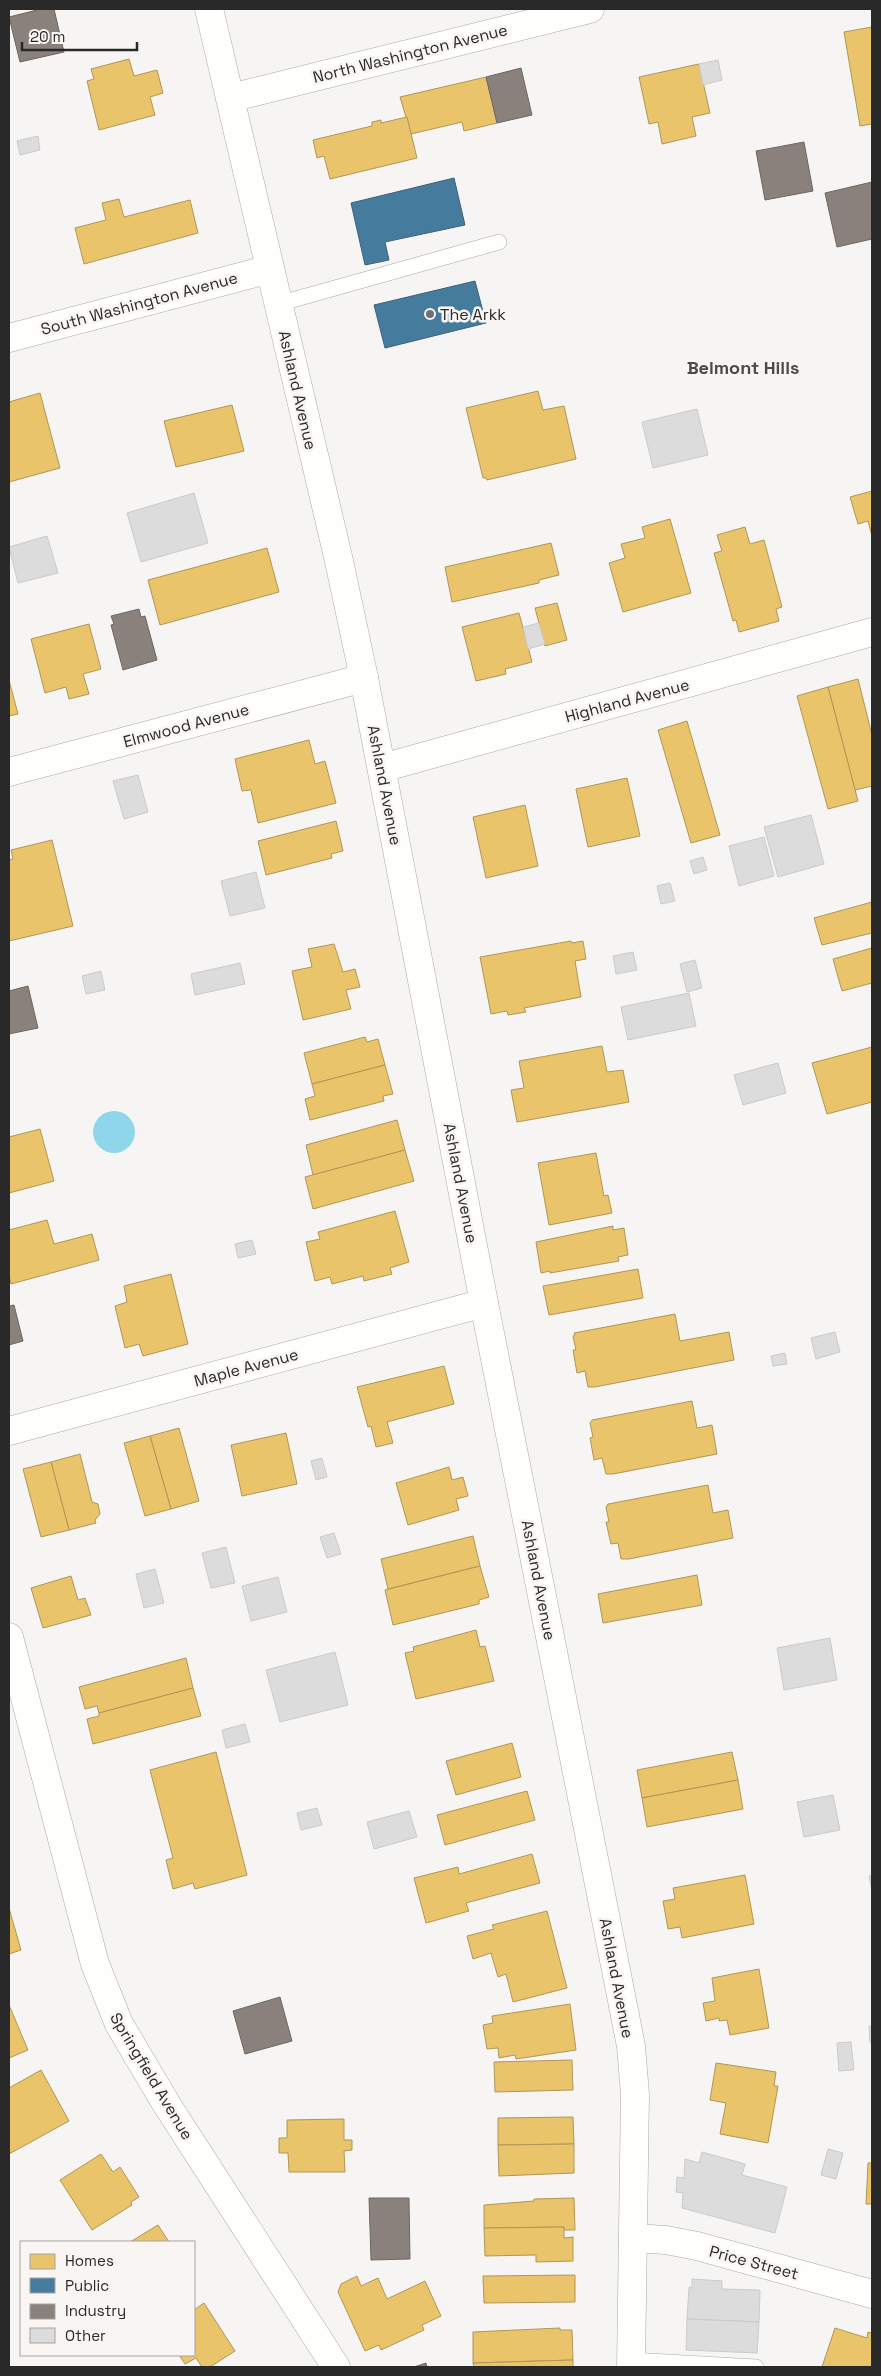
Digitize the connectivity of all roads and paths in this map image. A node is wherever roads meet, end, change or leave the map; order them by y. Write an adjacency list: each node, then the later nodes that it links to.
1 (209, 9): 3 (street, Ashland Avenue)
2 (590, 9): 3 (street, North Washington Avenue)
3 (230, 98): 5 (street, Ashland Avenue)
4 (500, 242): 6 (lane)
5 (270, 269): 6 (street, Ashland Avenue); 7 (street, South Washington Avenue)
6 (278, 304): 9 (street, Ashland Avenue)
7 (9, 338)
8 (872, 632): 10 (street, Highland Avenue)
9 (364, 678): 10 (street, Ashland Avenue); 11 (street, Elmwood Avenue)
10 (382, 768): 12 (street, Ashland Avenue)
11 (9, 772)
12 (484, 1303): 13 (street, Maple Avenue); 15 (street, Ashland Avenue)
13 (9, 1431)
14 (9, 1638): 18 (street, Springfield Avenue)
15 (634, 2238): 16 (street, Price Street); 17 (street, Ashland Avenue)
16 (872, 2294)
17 (631, 2364): 19 (lane)
18 (336, 2367)
19 (756, 2367)

